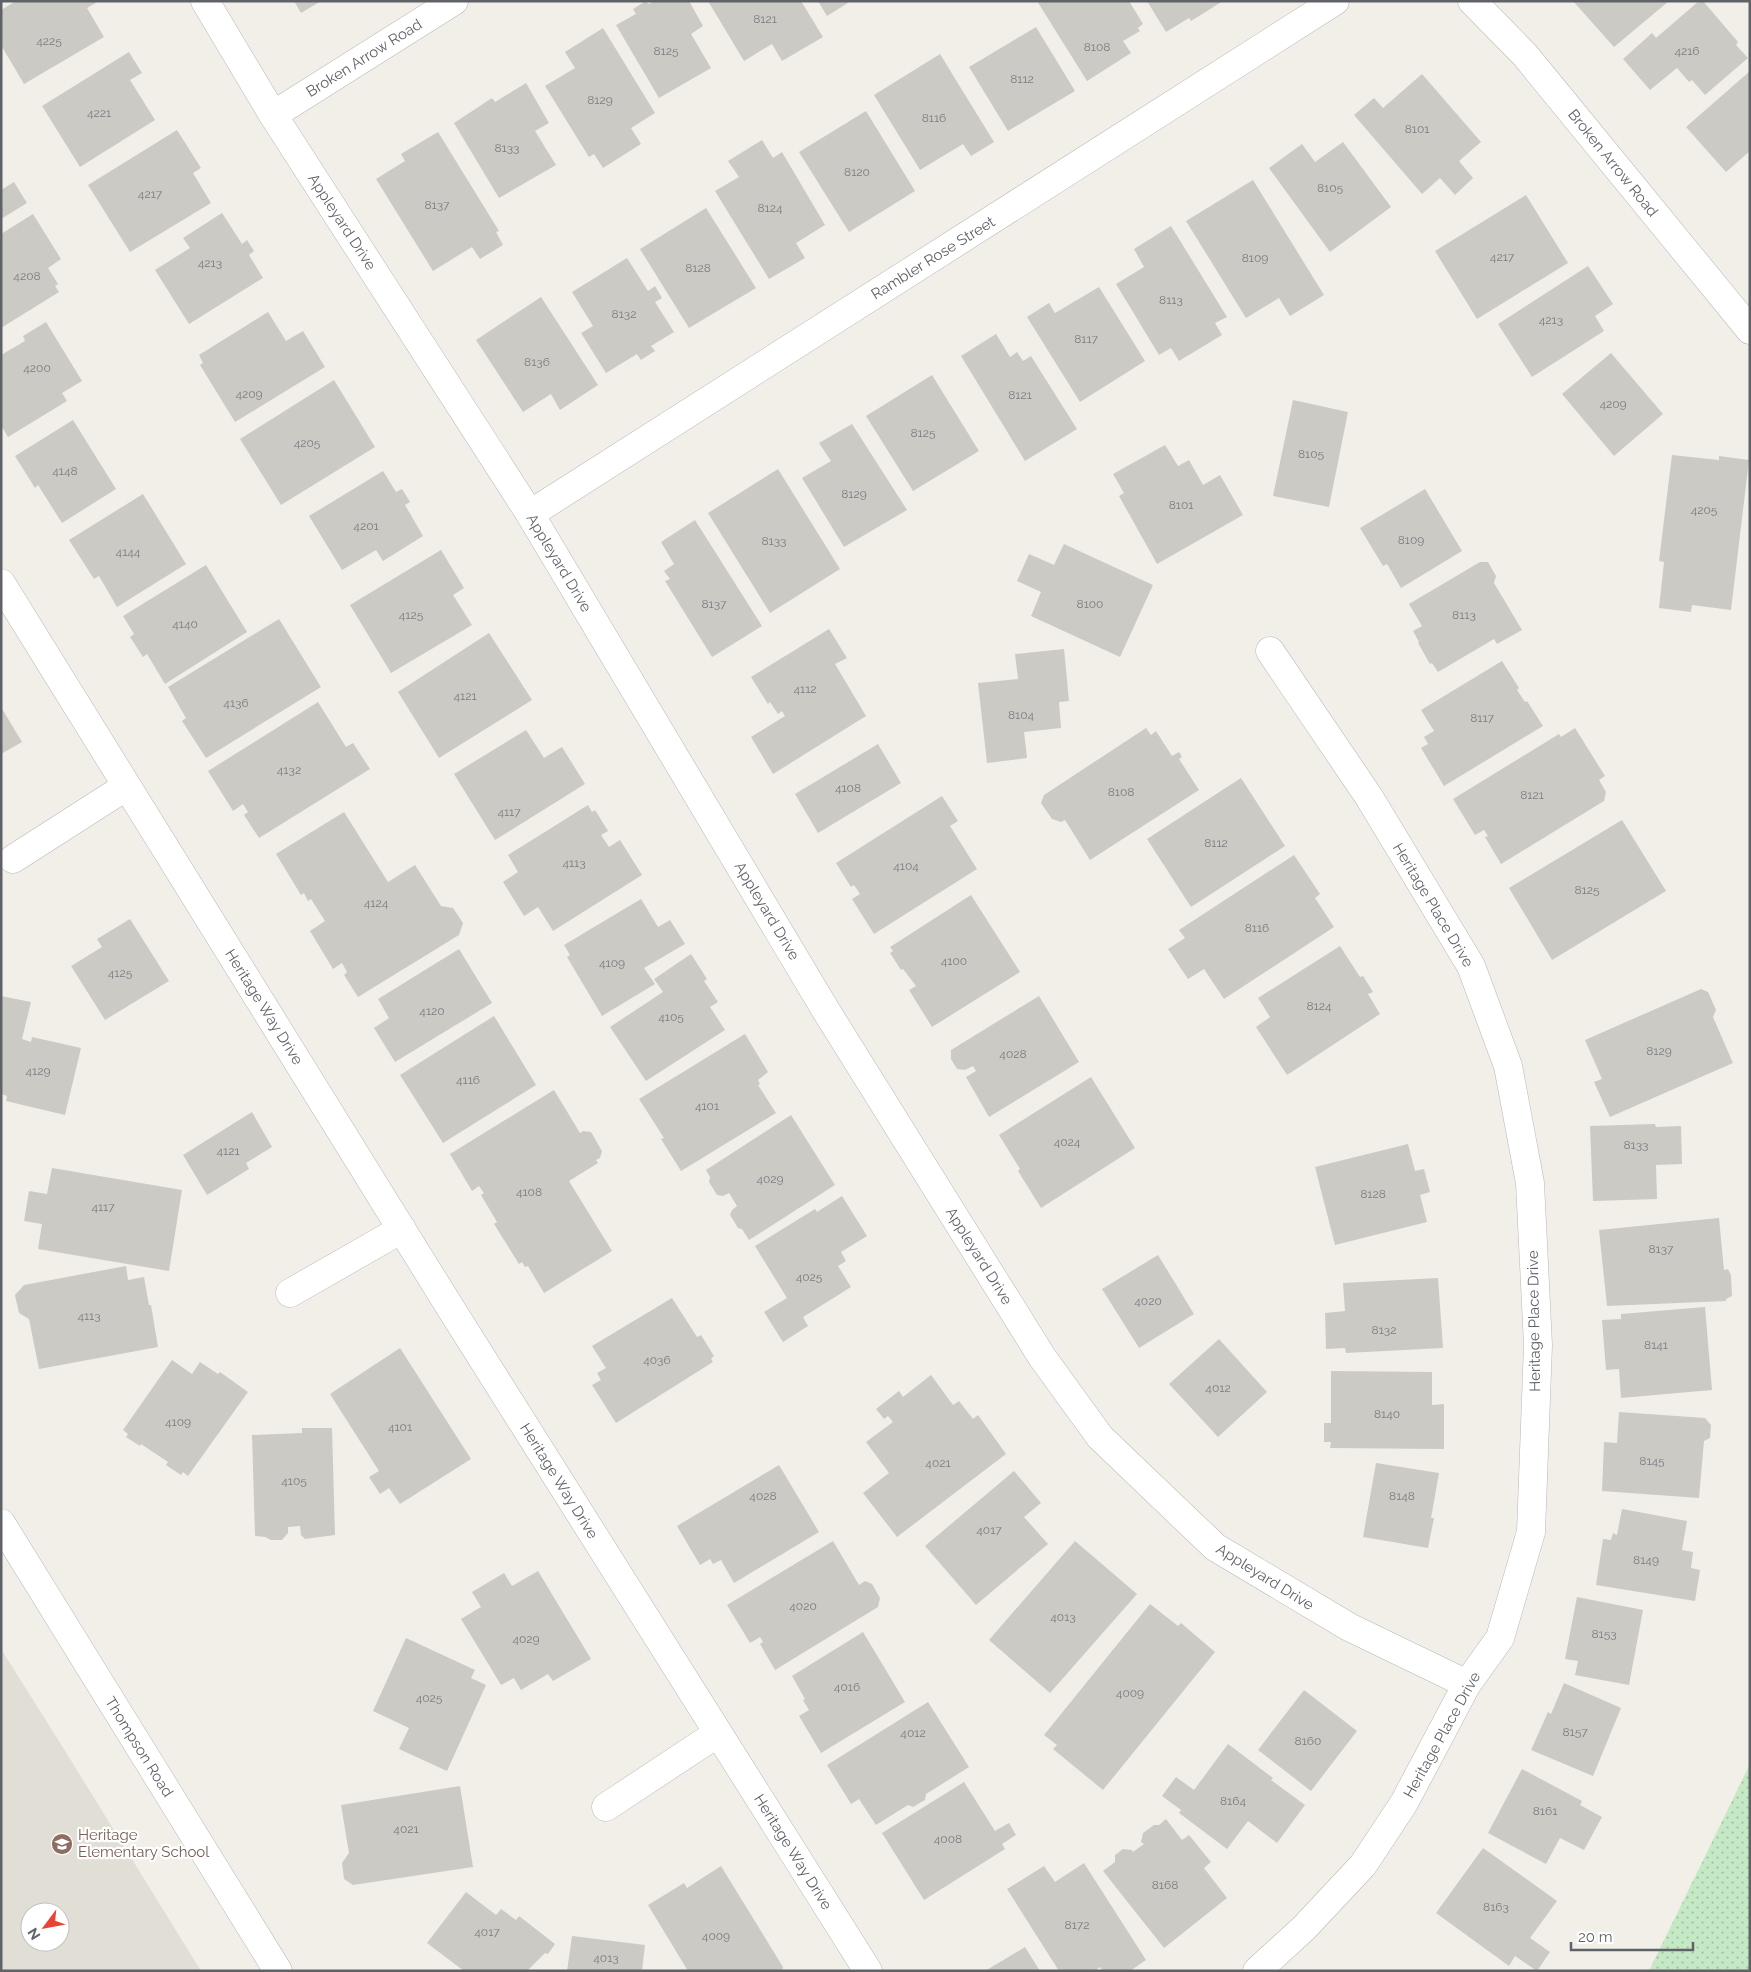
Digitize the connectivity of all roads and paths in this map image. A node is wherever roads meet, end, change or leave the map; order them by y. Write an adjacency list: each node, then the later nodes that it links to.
1 (205, 1): 5 (street, Appleyard Drive)
2 (454, 1): 5 (street, Broken Arrow Road)
3 (1335, 1): 7 (street, Rambler Rose Street)
4 (1472, 1): 6 (street, Broken Arrow Road)
5 (273, 115): 7 (street, Appleyard Drive)
6 (1750, 330)
7 (530, 514): 15 (street, Appleyard Drive)
8 (1, 583): 10 (street, Heritage Way Drive)
9 (1270, 651): 15 (street, Heritage Place Drive)
10 (127, 786): 11 (street); 12 (street, Heritage Way Drive)
11 (13, 859)
12 (402, 1229): 13 (street); 16 (street, Heritage Way Drive)
13 (290, 1293)
14 (1, 1523): 18 (street, Thompson Road)
15 (1467, 1684): 20 (street, Heritage Place Drive)
16 (718, 1733): 17 (street); 19 (street, Heritage Way Drive)
17 (606, 1807)
18 (278, 1971)
19 (868, 1971)
20 (1256, 1971)

